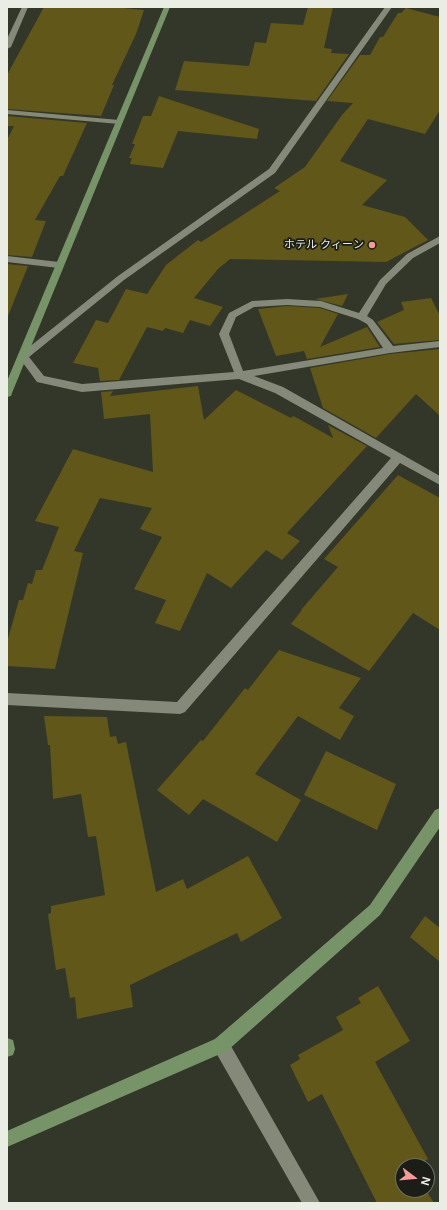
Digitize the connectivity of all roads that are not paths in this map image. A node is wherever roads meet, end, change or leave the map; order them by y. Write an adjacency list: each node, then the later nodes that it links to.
1 (25, 7): 4 (street)
2 (167, 7): 6 (street)
3 (389, 7): 13 (street)
4 (7, 47)
5 (7, 112): 6 (street)
6 (119, 122): 9 (street)
7 (440, 239): 10 (street)
8 (7, 259): 9 (street)
9 (59, 265): 13 (street)
10 (361, 317): 12 (street); 14 (street)
11 (440, 344): 12 (street)
12 (390, 350): 14 (street)
13 (23, 356): 14 (street); 15 (street)
14 (240, 375): 16 (street)
15 (7, 393)
16 (398, 458): 17 (street); 18 (street)
17 (440, 481)
18 (7, 699)
19 (440, 815): 21 (street)
20 (7, 1046): 22 (street)
21 (221, 1046): 23 (street); 24 (street)
22 (7, 1050)
23 (7, 1139)
24 (311, 1203)

